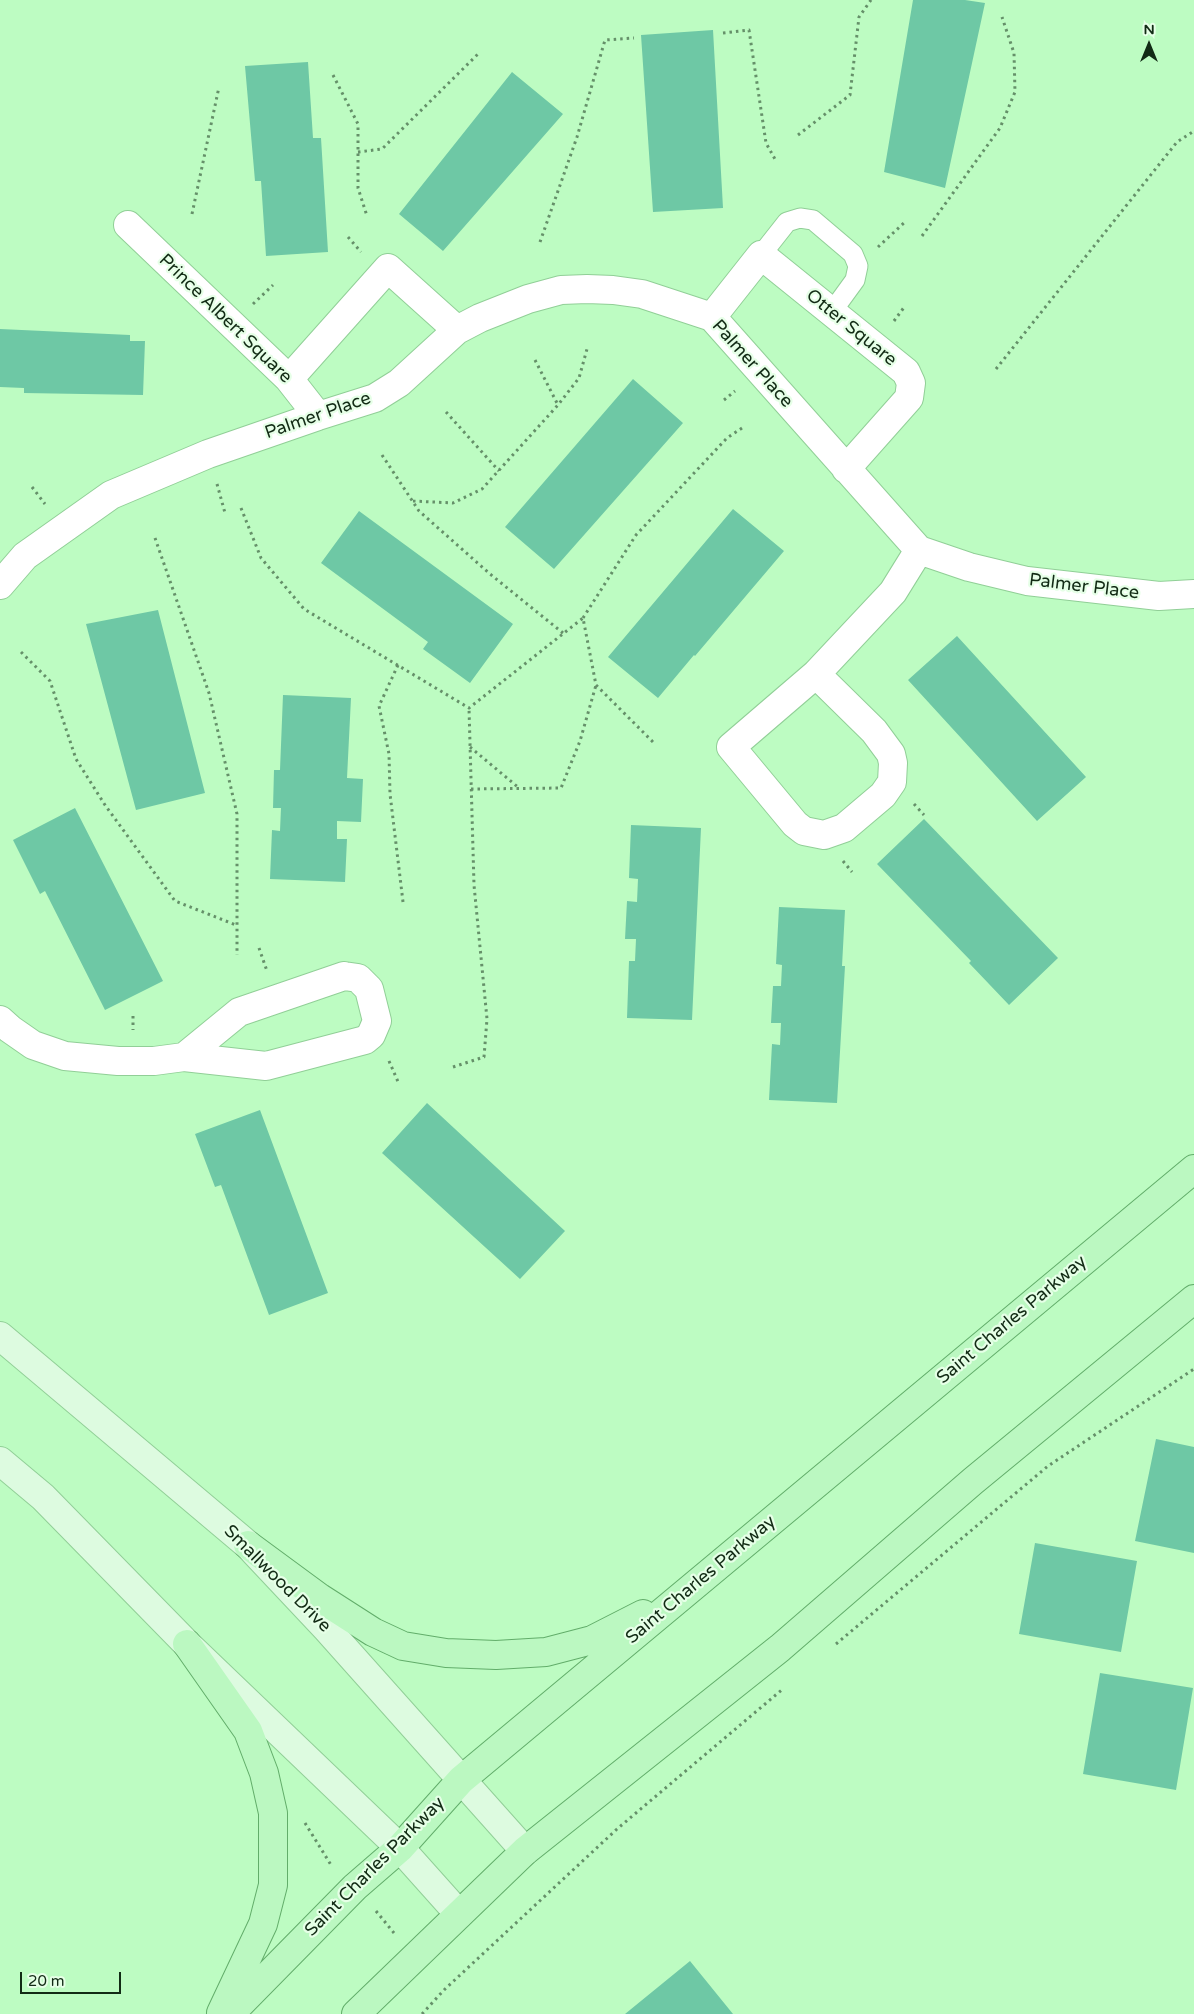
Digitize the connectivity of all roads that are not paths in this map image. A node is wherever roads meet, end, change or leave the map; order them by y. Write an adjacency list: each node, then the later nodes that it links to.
1 (128, 225): 6 (street, Prince Albert Square)
2 (761, 255): 3 (street, Otter Square); 3 (lane); 4 (street)
3 (831, 313): 8 (street, Otter Square)
4 (712, 317): 5 (street, Palmer Place); 8 (street, Palmer Place)
5 (457, 330): 6 (street); 7 (street, Palmer Place)
6 (289, 379): 7 (street, Prince Albert Square)
7 (318, 416): 10 (street, Palmer Place)
8 (846, 470): 9 (street, Palmer Place)
9 (919, 550): 11 (street, Palmer Place); 12 (street)
10 (0, 585)
11 (1194, 594)
12 (816, 674): 12 (street)
13 (0, 1020): 14 (street)
14 (184, 1057): 14 (street)
15 (1194, 1169): 20 (main road, Saint Charles Parkway)
16 (1194, 1299): 24 (main road)
17 (0, 1336): 19 (main road, Smallwood Drive)
18 (0, 1461): 21 (main road)
19 (248, 1545): 20 (main road); 22 (main road, Smallwood Drive)
20 (685, 1593): 22 (main road, Saint Charles Parkway)
21 (187, 1644): 23 (main road); 26 (main road)
22 (461, 1780): 23 (main road, Saint Charles Parkway); 24 (main road, Smallwood Drive)
23 (400, 1848): 25 (main road); 27 (main road, Saint Charles Parkway)
24 (525, 1851): 25 (main road)
25 (459, 1914): 28 (main road)
26 (221, 2014)
27 (230, 2014)
28 (356, 2014)

